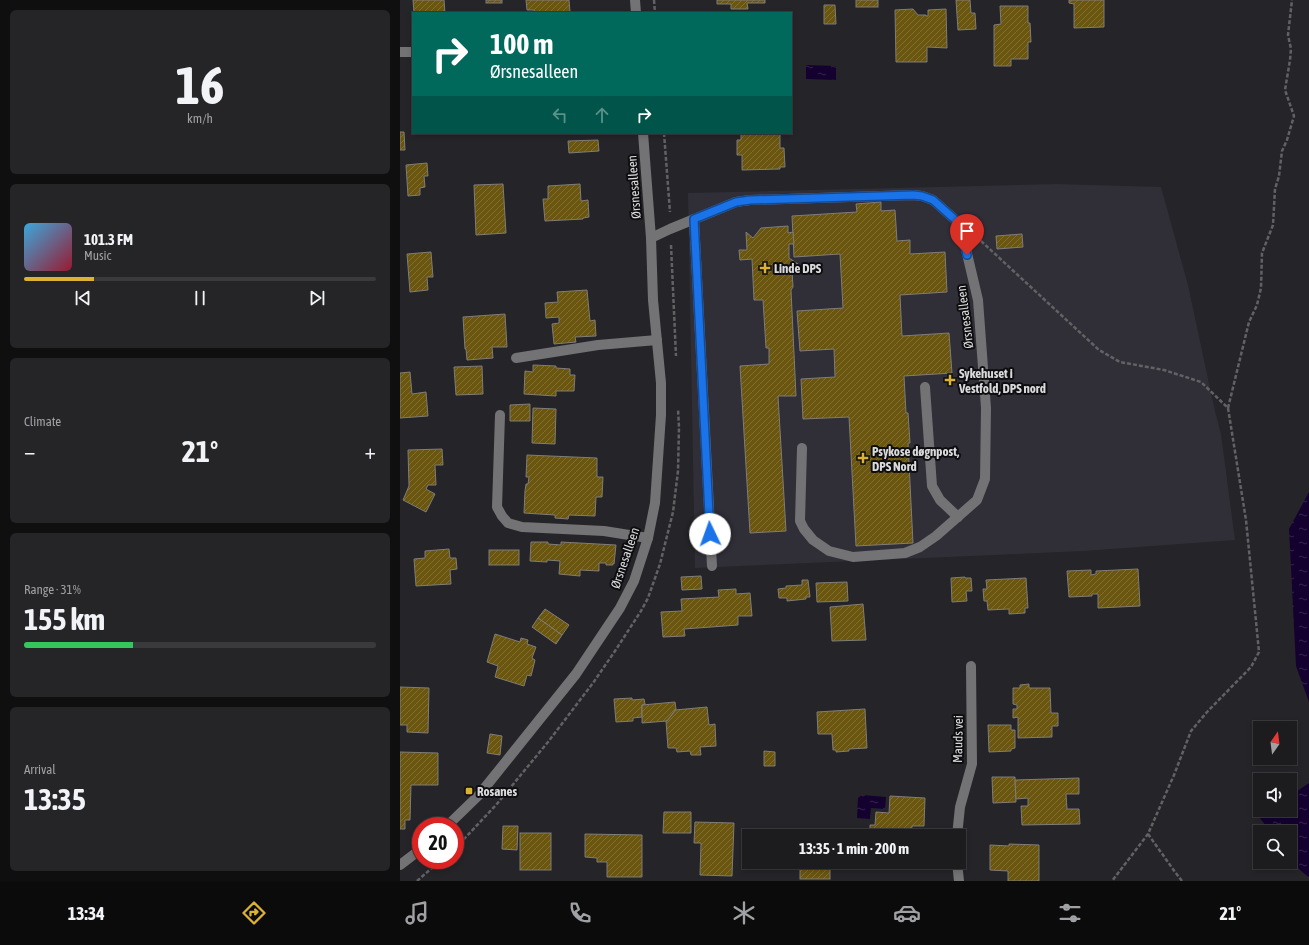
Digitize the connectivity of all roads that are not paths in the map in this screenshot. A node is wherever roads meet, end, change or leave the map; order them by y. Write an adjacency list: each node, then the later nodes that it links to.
1 (635, 0): 2 (street)
2 (636, 12)
3 (400, 52): 4 (street)
4 (412, 52)
5 (644, 134): 7 (street, Ørsnesalleen)
6 (694, 219): 7 (street); 13 (street, Ørsnesalleen); 15 (street)
7 (651, 238): 8 (street, Ørsnesalleen)
8 (657, 340): 9 (street); 14 (street, Ørsnesalleen)
9 (516, 358)
10 (925, 387): 13 (street)
11 (500, 415): 14 (street)
12 (802, 448): 13 (street, Ørsnesalleen)
13 (958, 517)
14 (648, 538): 17 (street, Ørsnesalleen)
15 (712, 566)
16 (971, 666): 18 (street, Mauds vei)
17 (456, 817)
18 (958, 829)
19 (412, 856): 20 (street)
20 (400, 865)
21 (958, 869): 22 (street)
22 (959, 881)

